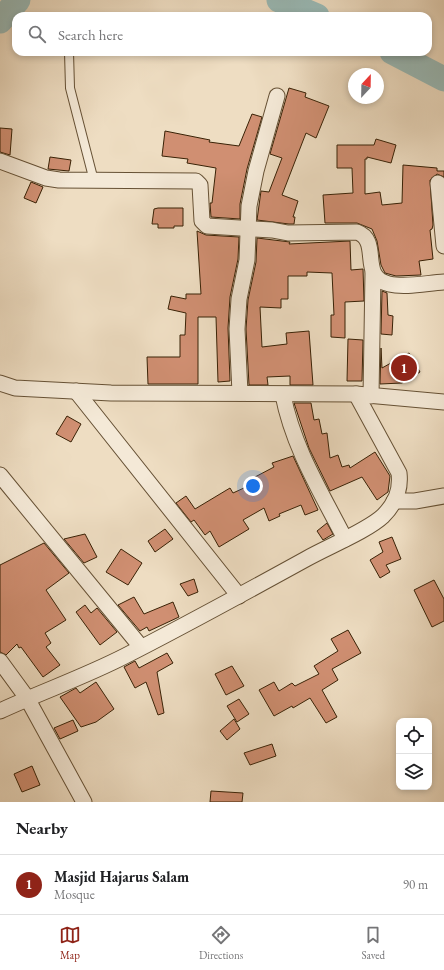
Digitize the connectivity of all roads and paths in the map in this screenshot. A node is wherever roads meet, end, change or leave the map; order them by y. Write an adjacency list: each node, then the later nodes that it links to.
1 (69, 56): 4 (lane)
2 (277, 96): 6 (street)
3 (0, 161): 4 (street)
4 (94, 181): 6 (street)
5 (438, 183): 7 (street)
6 (248, 229): 8 (street); 12 (street)
7 (444, 246)
8 (373, 272): 9 (street); 15 (street)
9 (444, 282)
10 (0, 383): 11 (street)
11 (76, 391): 12 (street); 21 (street)
12 (240, 393): 14 (street)
13 (356, 394): 14 (street); 15 (street); 19 (street)
14 (283, 395): 20 (street)
15 (372, 396): 16 (street)
16 (444, 402)
17 (0, 475): 22 (street)
18 (444, 496): 19 (street)
19 (394, 501): 20 (street)
20 (344, 539): 21 (street)
21 (239, 596): 22 (street)
22 (141, 647): 24 (street)
23 (0, 661): 24 (street)
24 (27, 698): 25 (street); 26 (street)
25 (0, 711)
26 (84, 802)

